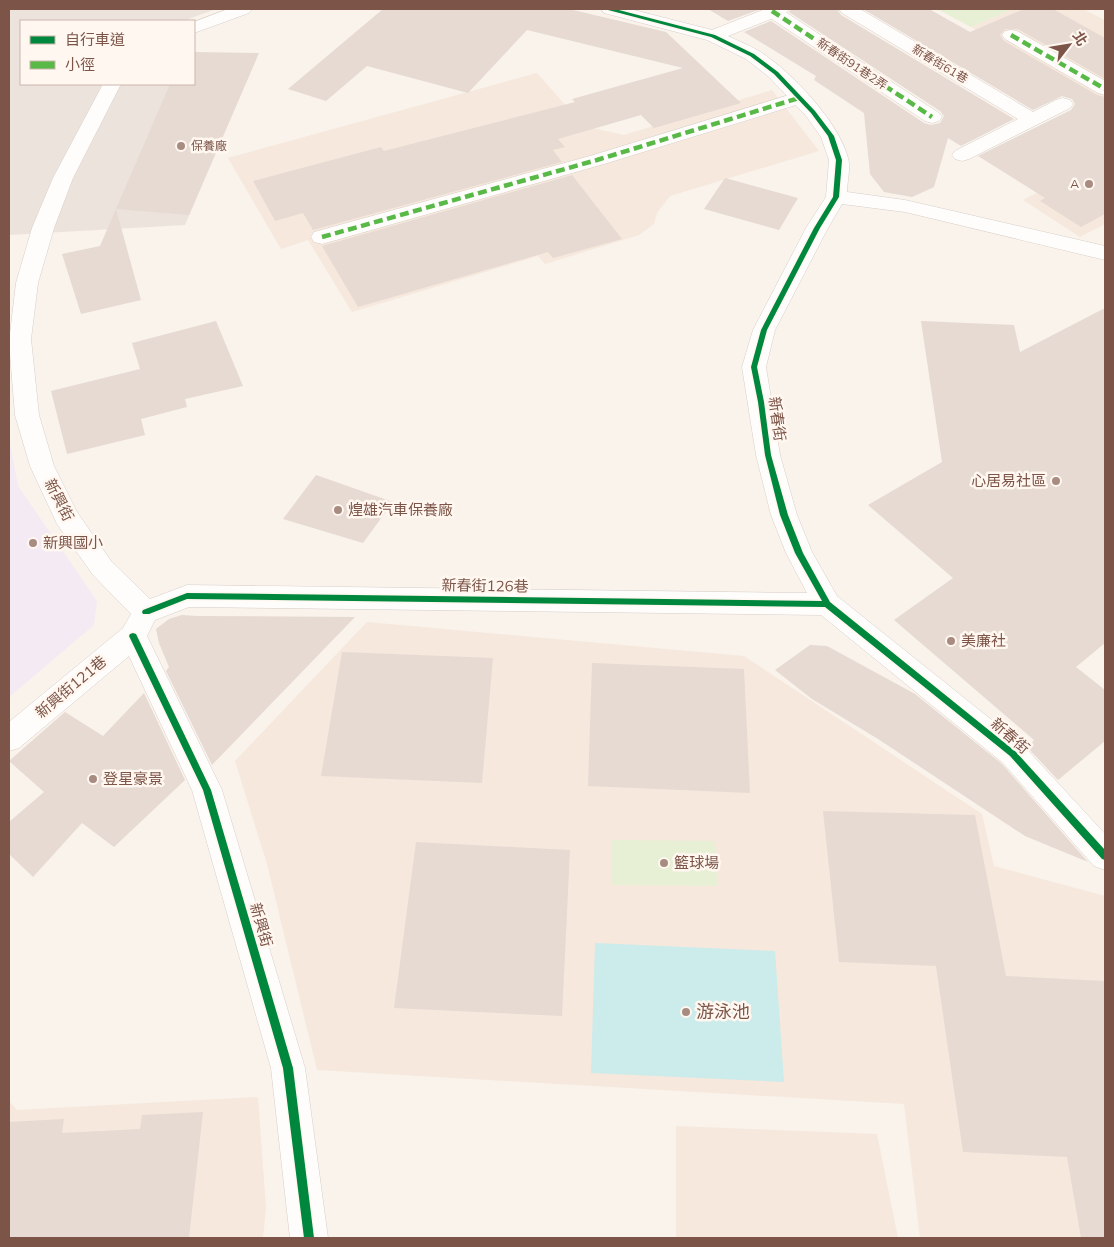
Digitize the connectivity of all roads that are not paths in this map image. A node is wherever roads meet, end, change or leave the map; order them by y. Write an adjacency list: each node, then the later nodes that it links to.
1 (243, 9): 5 (street)
2 (610, 9): 7 (street, 新春街)
3 (848, 9): 13 (street, 新春街61巷)
4 (776, 10): 7 (street); 12 (street, 新春街91巷2弄)
5 (195, 28)
6 (1012, 35): 9 (street)
7 (713, 36): 10 (street, 新春街)
8 (111, 85): 18 (street, 新興街)
9 (1102, 85)
10 (799, 98): 15 (street, 新春街); 16 (street)
11 (1063, 104): 13 (street)
12 (932, 117)
13 (1032, 119): 14 (street)
14 (962, 156)
15 (836, 197): 17 (street); 19 (street, 新春街)
16 (322, 237)
17 (1105, 253)
18 (18, 417): 20 (street, 新興街)
19 (826, 604): 20 (street, 新春街126巷); 22 (street, 新春街)
20 (140, 624): 21 (street, 新興街121巷); 23 (street, 新興街)
21 (9, 739)
22 (1105, 856)
23 (309, 1238)

